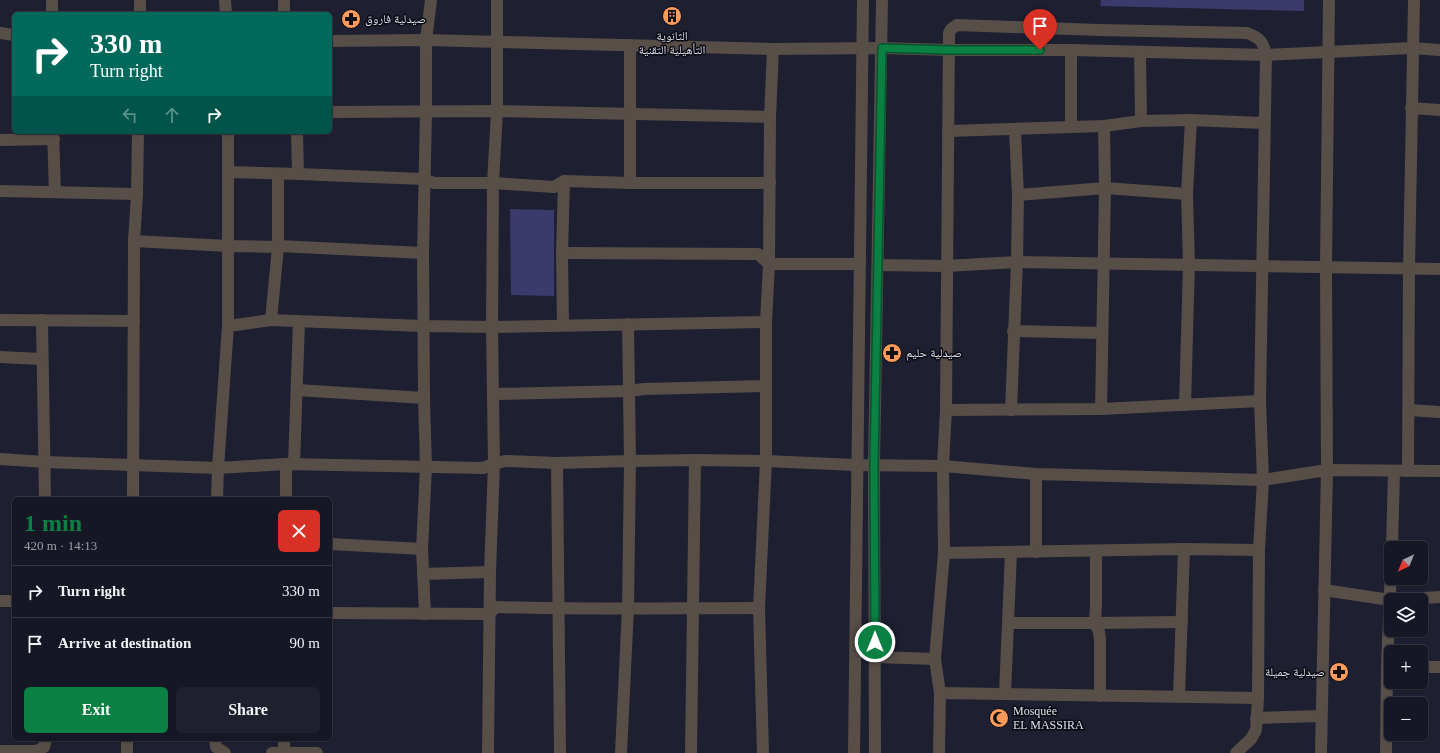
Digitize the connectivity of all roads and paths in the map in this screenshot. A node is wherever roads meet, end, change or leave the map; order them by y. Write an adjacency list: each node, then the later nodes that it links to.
1 (52, 0): 11 (street)
2 (140, 0): 12 (street)
3 (225, 0): 13 (street)
4 (284, 0): 14 (street)
5 (430, 0): 18 (street)
6 (497, 0): 20 (street)
7 (863, 0): 22 (street)
8 (882, 0): 23 (street)
9 (1329, 0): 31 (street)
10 (1414, 0): 24 (street)
11 (52, 12)
12 (140, 12)
13 (226, 12)
14 (284, 12)
15 (1100, 30): 26 (street); 29 (street); 32 (street)
16 (0, 33): 17 (street)
17 (12, 35)
18 (426, 40): 19 (street); 20 (street); 37 (street)
19 (332, 41)
20 (498, 42): 21 (street); 35 (street)
21 (630, 45): 25 (street); 38 (street)
22 (862, 48): 23 (street); 25 (street); 74 (street)
23 (882, 48): 26 (street); 76 (street)
24 (1412, 48): 28 (street); 31 (street); 33 (street)
25 (773, 49): 39 (street)
26 (949, 50): 27 (street); 46 (street)
27 (1071, 50): 29 (street); 44 (street)
28 (1440, 50)
29 (1101, 51): 30 (street)
30 (1140, 52): 32 (street); 41 (street)
31 (1329, 52): 32 (street); 79 (street)
32 (1266, 55): 42 (street)
33 (1411, 108): 34 (street); 80 (street)
34 (1440, 110)
35 (497, 111): 37 (street); 38 (street); 57 (street)
36 (332, 112): 37 (street)
37 (426, 112): 55 (street)
38 (630, 114): 39 (street); 58 (street)
39 (770, 117): 59 (street)
40 (1191, 120): 41 (street); 42 (street); 64 (street)
41 (1140, 121): 43 (street)
42 (1264, 123): 78 (street)
43 (1104, 126): 44 (street); 60 (street)
44 (1070, 127): 45 (street)
45 (1015, 130): 46 (street); 65 (street)
46 (948, 131): 77 (street)
47 (138, 134): 63 (street)
48 (228, 134): 52 (street)
49 (297, 134): 53 (street)
50 (53, 135): 51 (street); 62 (street)
51 (0, 140)
52 (228, 172): 54 (street); 67 (street)
53 (298, 174): 54 (street); 55 (street)
54 (278, 175): 68 (street)
55 (424, 179): 57 (street); 69 (street)
56 (564, 181): 57 (street); 58 (street); 70 (street)
57 (493, 183): 92 (street)
58 (630, 183): 59 (street)
59 (770, 183): 73 (street)
60 (1104, 188): 64 (street); 65 (street); 72 (street)
61 (0, 191): 62 (street)
62 (55, 192): 63 (street)
63 (137, 194): 66 (street)
64 (1188, 194): 75 (street)
65 (1018, 195): 71 (street)
66 (134, 241): 67 (street); 85 (street)
67 (228, 246): 68 (street); 90 (street)
68 (278, 246): 69 (street); 84 (street)
69 (423, 253): 91 (street)
70 (562, 253): 73 (street); 89 (street)
71 (1017, 262): 72 (street); 77 (street); 93 (street)
72 (1102, 263): 75 (street); 94 (street)
73 (769, 264): 74 (street); 87 (street)
74 (860, 264): 118 (street)
75 (1190, 264): 78 (street); 103 (street)
76 (878, 265): 77 (street); 119 (street)
77 (946, 266): 105 (street)
78 (1263, 267): 79 (street); 102 (street)
79 (1326, 267): 80 (street); 123 (street)
80 (1409, 269): 81 (street); 107 (street)
81 (1440, 269)
82 (0, 320): 83 (street)
83 (42, 320): 85 (street); 96 (street)
84 (271, 320): 86 (street); 90 (street)
85 (134, 321): 117 (street)
86 (299, 322): 91 (street); 98 (street)
87 (766, 322): 88 (street); 97 (street)
88 (628, 324): 89 (street); 99 (street)
89 (563, 325): 92 (street)
90 (228, 326): 122 (street)
91 (423, 326): 92 (street); 101 (street)
92 (492, 327): 100 (street)
93 (1013, 331): 94 (street); 106 (street)
94 (1102, 333): 104 (street)
95 (0, 357): 96 (street)
96 (42, 359): 113 (street)
97 (766, 386): 99 (street); 112 (street)
98 (297, 390): 101 (street); 115 (street)
99 (629, 391): 100 (street); 110 (street)
100 (494, 394): 116 (street)
101 (424, 398): 121 (street)
102 (1260, 401): 103 (street); 128 (street)
103 (1185, 405): 104 (street)
104 (1101, 409): 106 (street)
105 (946, 410): 106 (street); 120 (street)
106 (1011, 410)
107 (1410, 410): 108 (street); 125 (street)
108 (1440, 412)
109 (0, 459): 113 (street)
110 (630, 460): 111 (street); 114 (street); 150 (street)
111 (695, 460): 112 (street); 151 (street)
112 (766, 461): 118 (street); 152 (street)
113 (44, 462): 117 (street); 129 (street)
114 (557, 463): 116 (street); 153 (street)
115 (290, 464): 121 (street); 122 (street); 132 (street)
116 (494, 464): 121 (street); 142 (street)
117 (134, 465): 122 (street); 130 (street)
118 (855, 465): 119 (street); 187 (street)
119 (874, 465): 120 (street); 160 (street)
120 (943, 466): 127 (street); 141 (street)
121 (426, 467): 135 (street)
122 (218, 468): 131 (street)
123 (1327, 470): 124 (street); 128 (street); 144 (street)
124 (1394, 471): 125 (street); 133 (street)
125 (1408, 471): 126 (street)
126 (1440, 472)
127 (1036, 474): 128 (street); 140 (street)
128 (1263, 480): 137 (street)
129 (45, 497)
130 (133, 497)
131 (217, 497)
132 (286, 497)
133 (1392, 541)
134 (332, 544): 135 (street)
135 (422, 549): 143 (street)
136 (1184, 549): 137 (street); 138 (street); 157 (street)
137 (1260, 550): 169 (street)
138 (1096, 551): 140 (street); 159 (street)
139 (1011, 552): 140 (street); 141 (street); 158 (street)
140 (1036, 552)
141 (944, 553): 161 (street)
142 (490, 572): 143 (street); 156 (street)
143 (423, 574): 155 (street)
144 (1324, 590): 147 (street); 170 (street)
145 (1440, 597): 146 (street)
146 (1428, 598)
147 (1384, 599)
148 (0, 601): 149 (street)
149 (12, 601)
150 (628, 608): 151 (street); 153 (street); 184 (street)
151 (693, 608): 152 (street); 185 (street)
152 (760, 608): 186 (street)
153 (559, 609): 156 (street); 183 (street)
154 (332, 613): 155 (street)
155 (425, 614): 156 (street)
156 (489, 614): 182 (street)
157 (1182, 622): 159 (street); 168 (street)
158 (1009, 623): 159 (street); 166 (street)
159 (1095, 623): 167 (street)
160 (875, 657): 161 (street); 188 (street)
161 (935, 659): 165 (street)
162 (1428, 667): 163 (street)
163 (1440, 667)
164 (1388, 689): 192 (street)
165 (940, 693): 166 (street); 189 (street)
166 (1005, 694): 167 (street)
167 (1100, 696): 168 (street)
168 (1179, 697): 169 (street)
169 (1258, 698): 171 (street)
170 (1321, 716): 171 (street); 191 (street)
171 (1256, 718): 190 (street)
172 (46, 741): 176 (street)
173 (127, 741): 177 (street)
174 (215, 741): 178 (street)
175 (284, 741): 180 (street)
176 (0, 751)
177 (127, 753)
178 (225, 753)
179 (272, 753): 180 (street)
180 (284, 753): 181 (street)
181 (317, 753)
182 (488, 753)
183 (560, 753)
184 (621, 753)
185 (692, 753)
186 (763, 753)
187 (854, 753)
188 (875, 753)
189 (939, 753)
190 (1236, 753)
191 (1321, 753)
192 (1386, 753)

